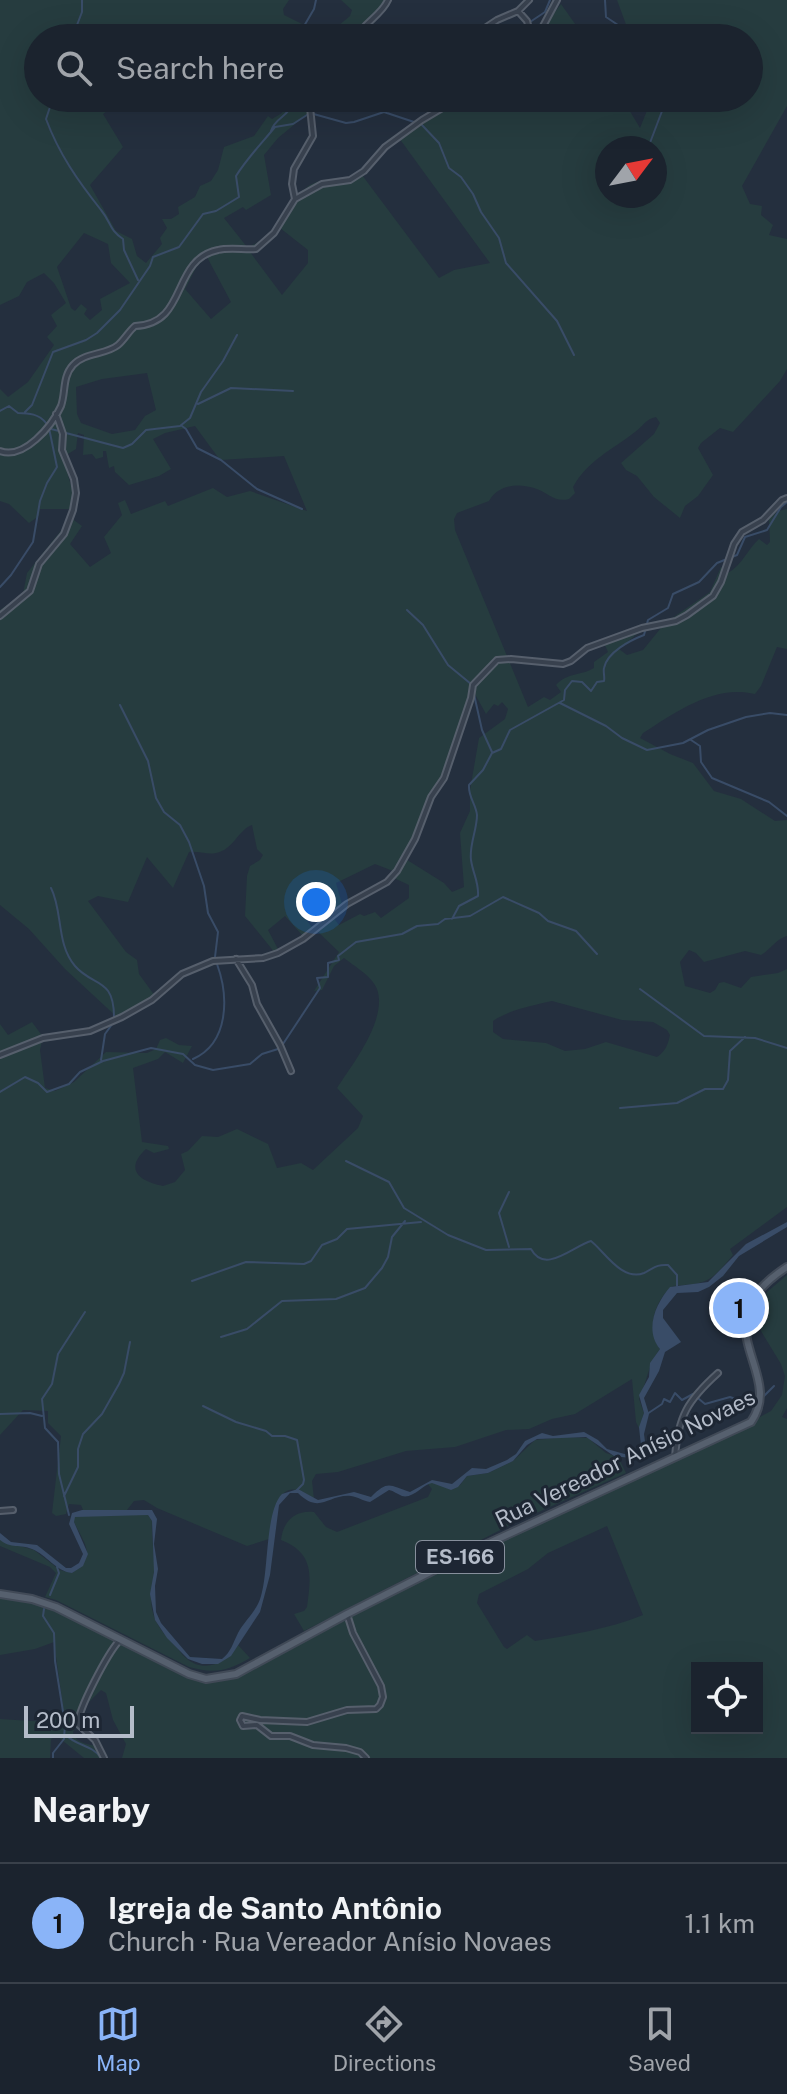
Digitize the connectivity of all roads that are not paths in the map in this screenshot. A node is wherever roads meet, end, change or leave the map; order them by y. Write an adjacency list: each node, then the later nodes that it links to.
1 (388, 0): 5 (street)
2 (529, 0): 4 (street)
3 (557, 0): 8 (street)
4 (518, 11): 6 (street); 7 (street)
5 (365, 24)
6 (491, 24)
7 (528, 24)
8 (544, 24)
9 (310, 112): 11 (street)
10 (435, 112): 11 (street)
11 (295, 199): 12 (street)
12 (56, 414): 13 (street); 16 (street)
13 (0, 451)
14 (787, 491): 15 (street)
15 (784, 499): 17 (street)
16 (0, 616)
17 (236, 959): 18 (street); 19 (street)
18 (0, 1055)
19 (291, 1071)
20 (787, 1267): 21 (main road)
21 (756, 1320)
22 (718, 1373): 24 (street)
23 (764, 1414): 24 (main road, Rua Vereador Anísio Novaes / ES-166)
24 (675, 1457): 28 (main road, Rua Vereador Anísio Novaes / ES-166)
25 (13, 1510): 26 (street)
26 (0, 1511)
27 (0, 1594): 29 (main road, Rua Vereador Anísio Novaes / ES-166)
28 (347, 1614): 29 (main road, Rua Vereador Anísio Novaes / ES-166); 31 (street)
29 (119, 1641): 30 (street)
30 (104, 1758)
31 (366, 1758)

